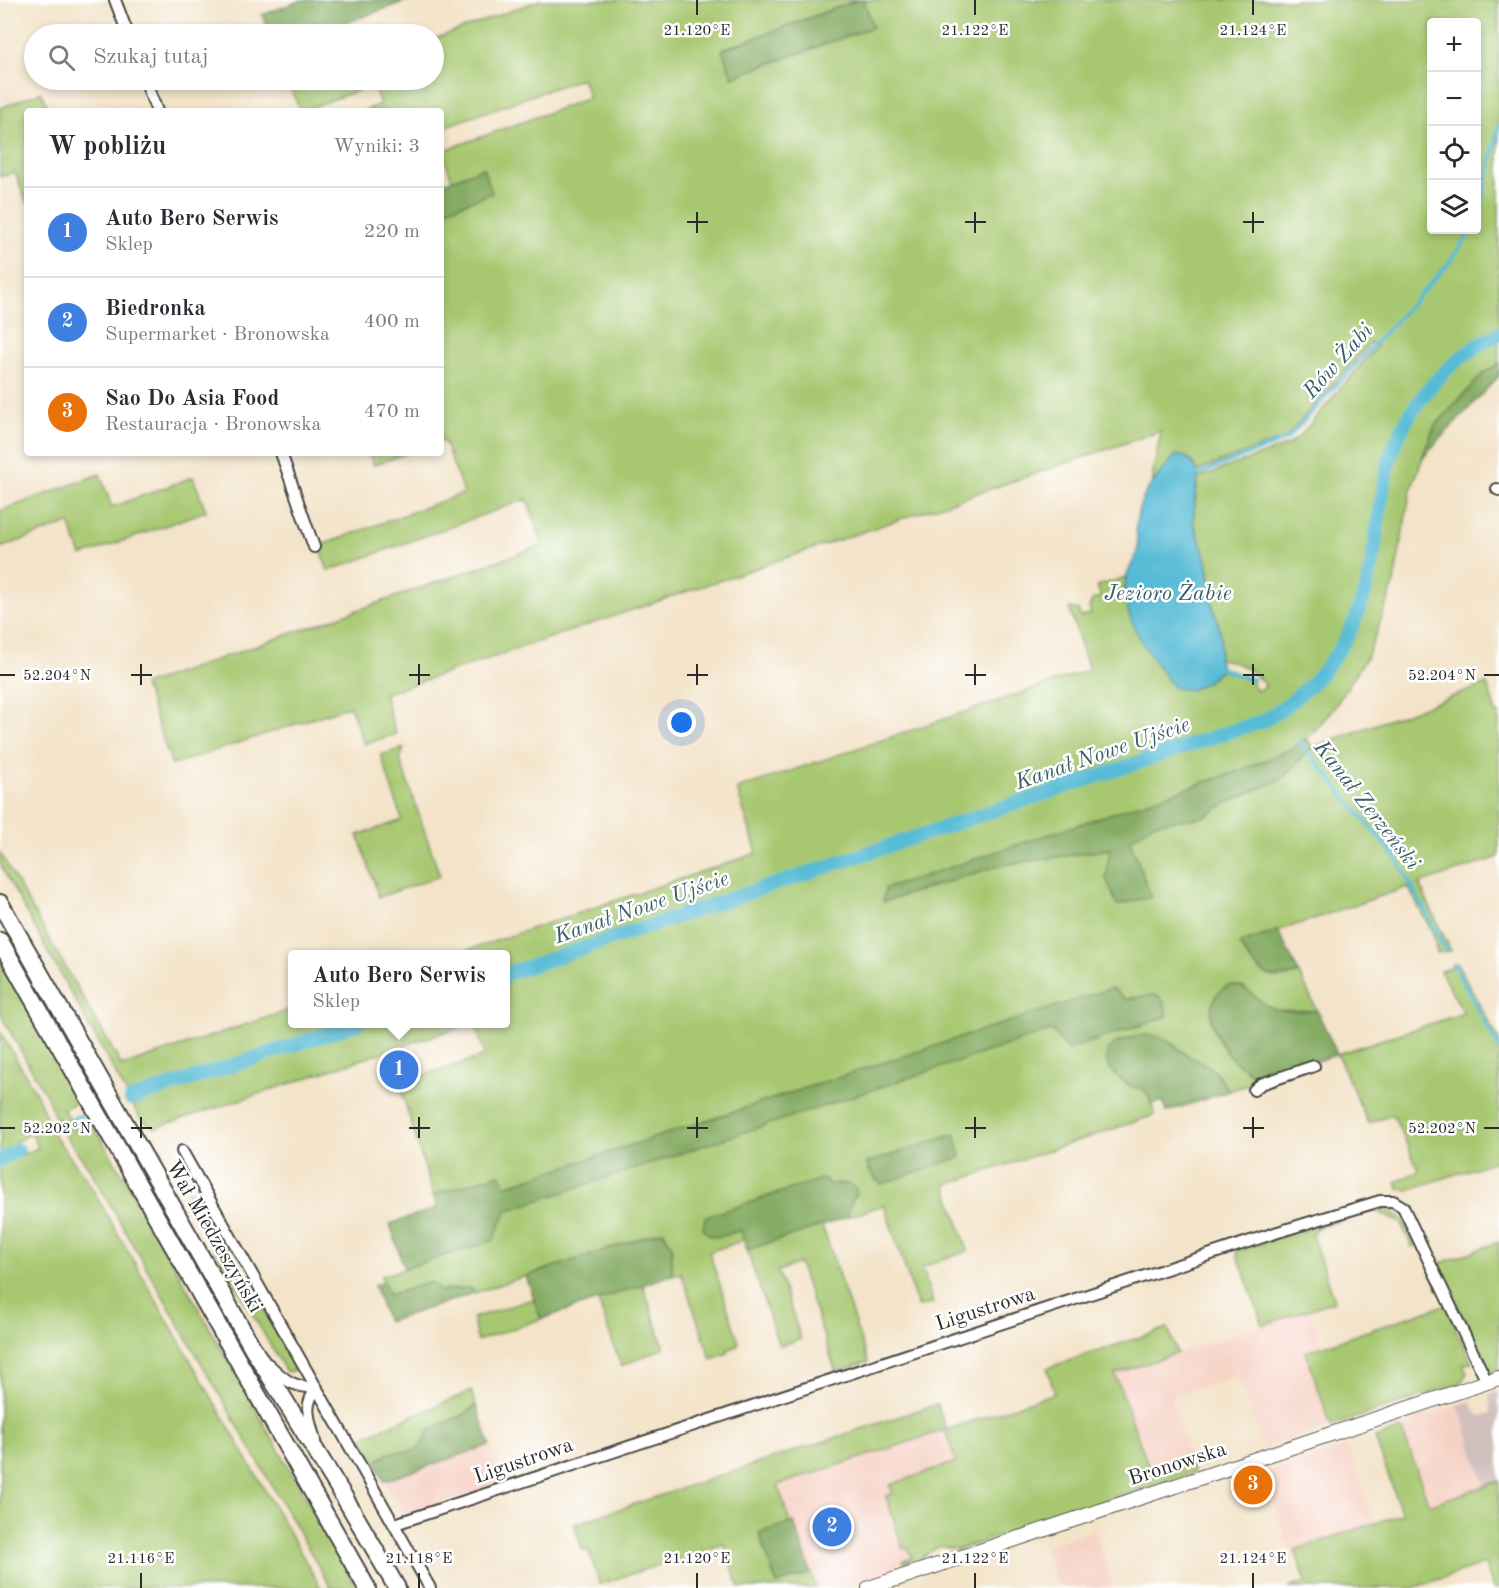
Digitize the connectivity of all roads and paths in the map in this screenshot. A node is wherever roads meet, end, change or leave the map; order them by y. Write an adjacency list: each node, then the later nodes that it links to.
1 (116, 0): 2 (street)
2 (124, 24)
3 (149, 90): 4 (street)
4 (156, 108)
5 (283, 456): 6 (street)
6 (314, 547)
7 (0, 903): 12 (main road, Wał Miedzeszyński)
8 (0, 941): 17 (main road, Wał Miedzeszyński)
9 (1314, 1066): 10 (street)
10 (1254, 1090)
11 (182, 1151): 14 (street, Wał Miedzeszyński)
12 (255, 1352): 14 (street); 15 (main road, Wał Miedzeszyński)
13 (1493, 1380): 16 (street, Ligustrowa); 20 (street, Bronowska)
14 (317, 1388): 15 (street); 16 (street, Wał Miedzeszyński)
15 (318, 1455): 18 (main road, Wał Miedzeszyński)
16 (395, 1524): 19 (street, Wał Miedzeszyński)
17 (367, 1588)
18 (397, 1588)
19 (430, 1588)
20 (869, 1588)

